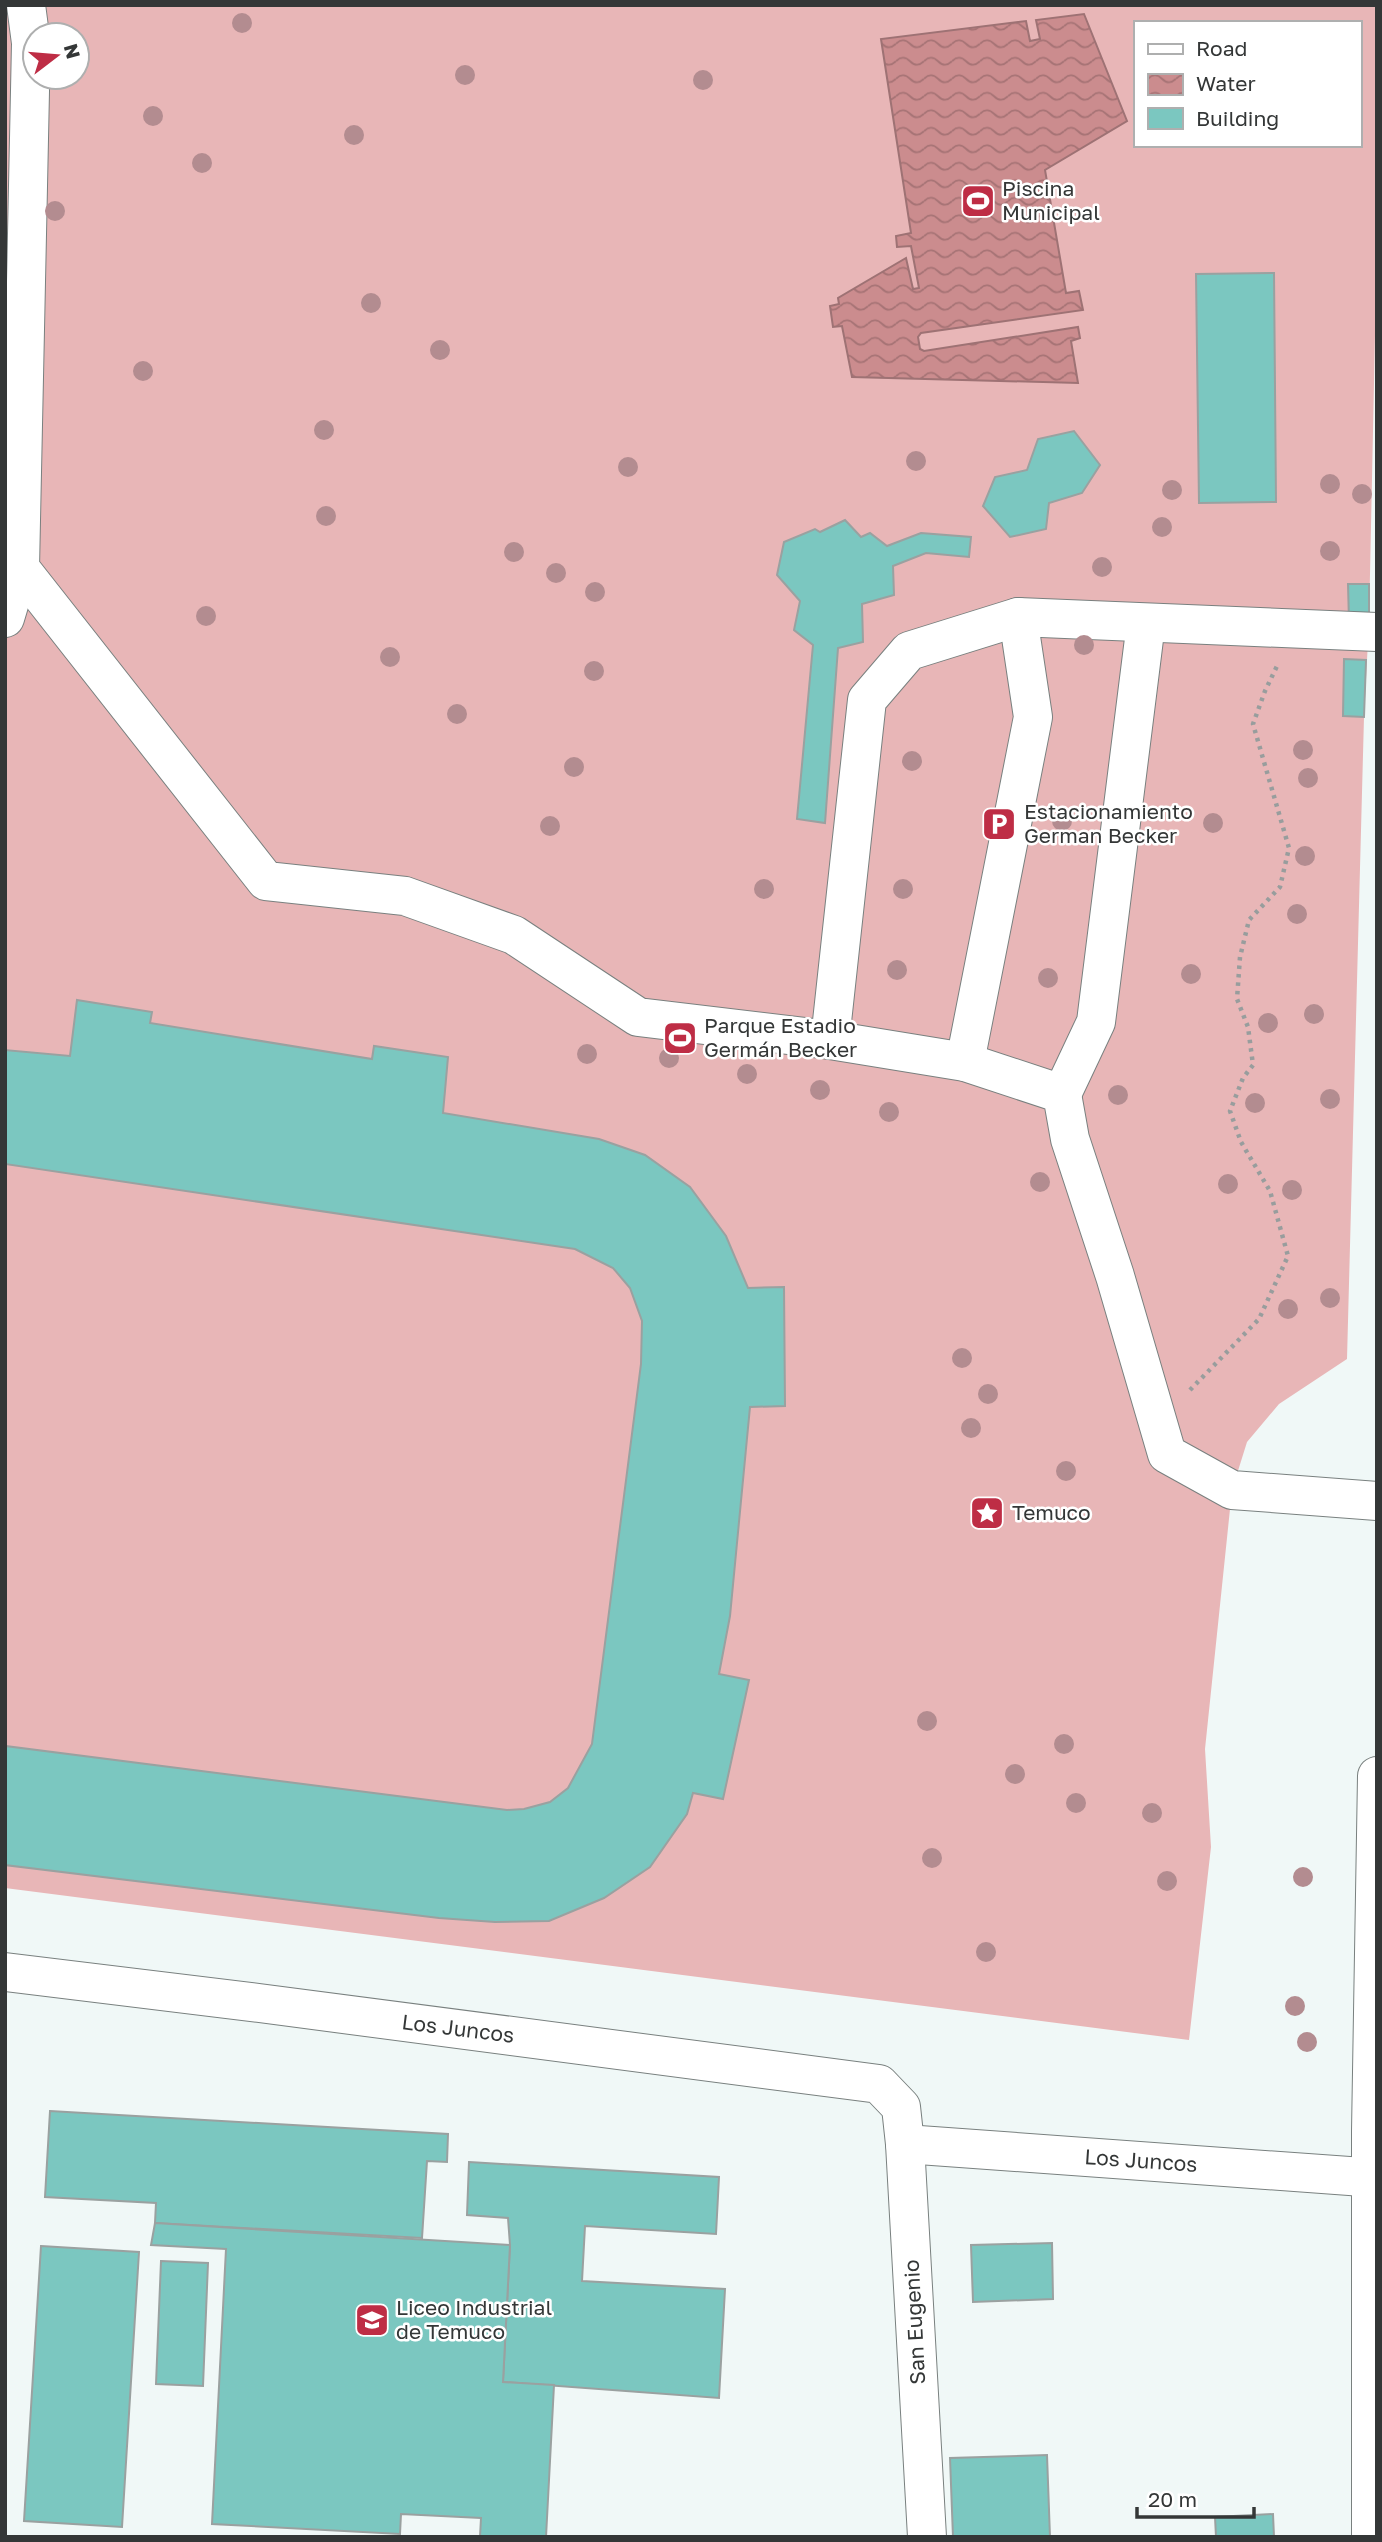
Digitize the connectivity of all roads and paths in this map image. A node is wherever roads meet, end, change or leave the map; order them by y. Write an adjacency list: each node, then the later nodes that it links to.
1 (26, 5): 2 (street)
2 (20, 568): 4 (street); 8 (street)
3 (1018, 617): 5 (street); 8 (street); 9 (street)
4 (5, 618)
5 (1146, 623): 6 (street); 10 (street)
6 (1296, 630): 7 (street); 11 (path)
7 (1377, 632)
8 (830, 1040): 9 (street)
9 (965, 1062): 10 (street)
10 (1062, 1094): 11 (street)
11 (1155, 1415): 12 (street)
12 (1377, 1501)
13 (1377, 1776): 16 (street)
14 (5, 1972): 15 (street, Los Juncos)
15 (903, 2126): 16 (street, Los Juncos); 17 (street, San Eugenio)
16 (1374, 2178): 18 (street)
17 (927, 2537)
18 (1371, 2537)

